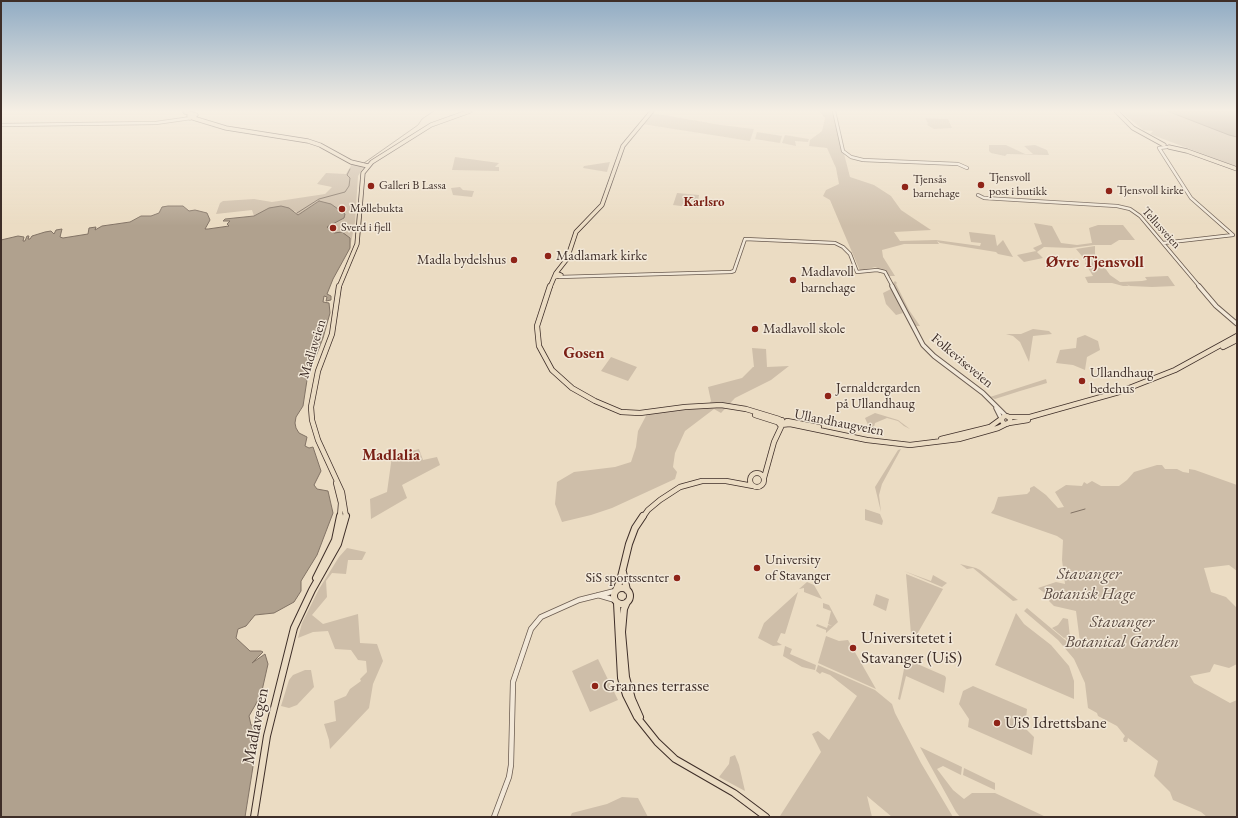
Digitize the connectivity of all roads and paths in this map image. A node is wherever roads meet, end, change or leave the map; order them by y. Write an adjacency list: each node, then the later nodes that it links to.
1 (328, 149): 7 (main road)
2 (392, 149): 7 (main road, Madlaveien)
3 (622, 149): 12 (main road)
4 (843, 149): 8 (street)
5 (1160, 149): 11 (street)
6 (1177, 149): 9 (main road)
7 (369, 166): 35 (main road, Madlaveien)
8 (967, 168)
9 (1237, 169)
10 (979, 196): 11 (street, Tellusveien)
11 (1163, 243): 13 (street, Tellusveien)
12 (558, 276): 17 (street, Folkeviseveien); 21 (main road)
13 (1237, 323)
14 (1237, 336): 16 (main road, Ullandhaugveien)
15 (1237, 340): 16 (main road, Ullandhaugveien)
16 (1198, 358): 18 (main road, Ullandhaugveien)
17 (992, 402): 19 (street, Folkeviseveien); 20 (street, Folkeviseveien)
18 (1058, 410): 19 (main road, Ullandhaugveien); 22 (main road, Ullandhaugveien)
19 (1007, 417): 20 (main road, Ullandhaugveien); 22 (main road)
20 (1001, 419): 21 (main road, Ullandhaugveien); 22 (main road)
21 (780, 422): 22 (main road, Ullandhaugveien); 23 (main road)
22 (1009, 423)
23 (769, 462): 24 (main road); 25 (main road)
24 (756, 474): 25 (main road); 26 (main road)
25 (764, 478): 28 (main road)
26 (749, 479): 27 (main road); 28 (main road)
27 (733, 482): 28 (main road); 29 (main road)
28 (753, 486)
29 (623, 568): 30 (main road); 31 (main road)
30 (616, 590): 31 (main road); 32 (street); 33 (main road)
31 (627, 590): 34 (main road)
32 (597, 595): 33 (street); 39 (street)
33 (616, 602): 34 (main road); 36 (main road)
34 (627, 602): 36 (main road)
35 (289, 642): 38 (main road, Madlavegen)
36 (644, 726): 37 (main road)
37 (764, 816)
38 (254, 817)
39 (494, 817)

